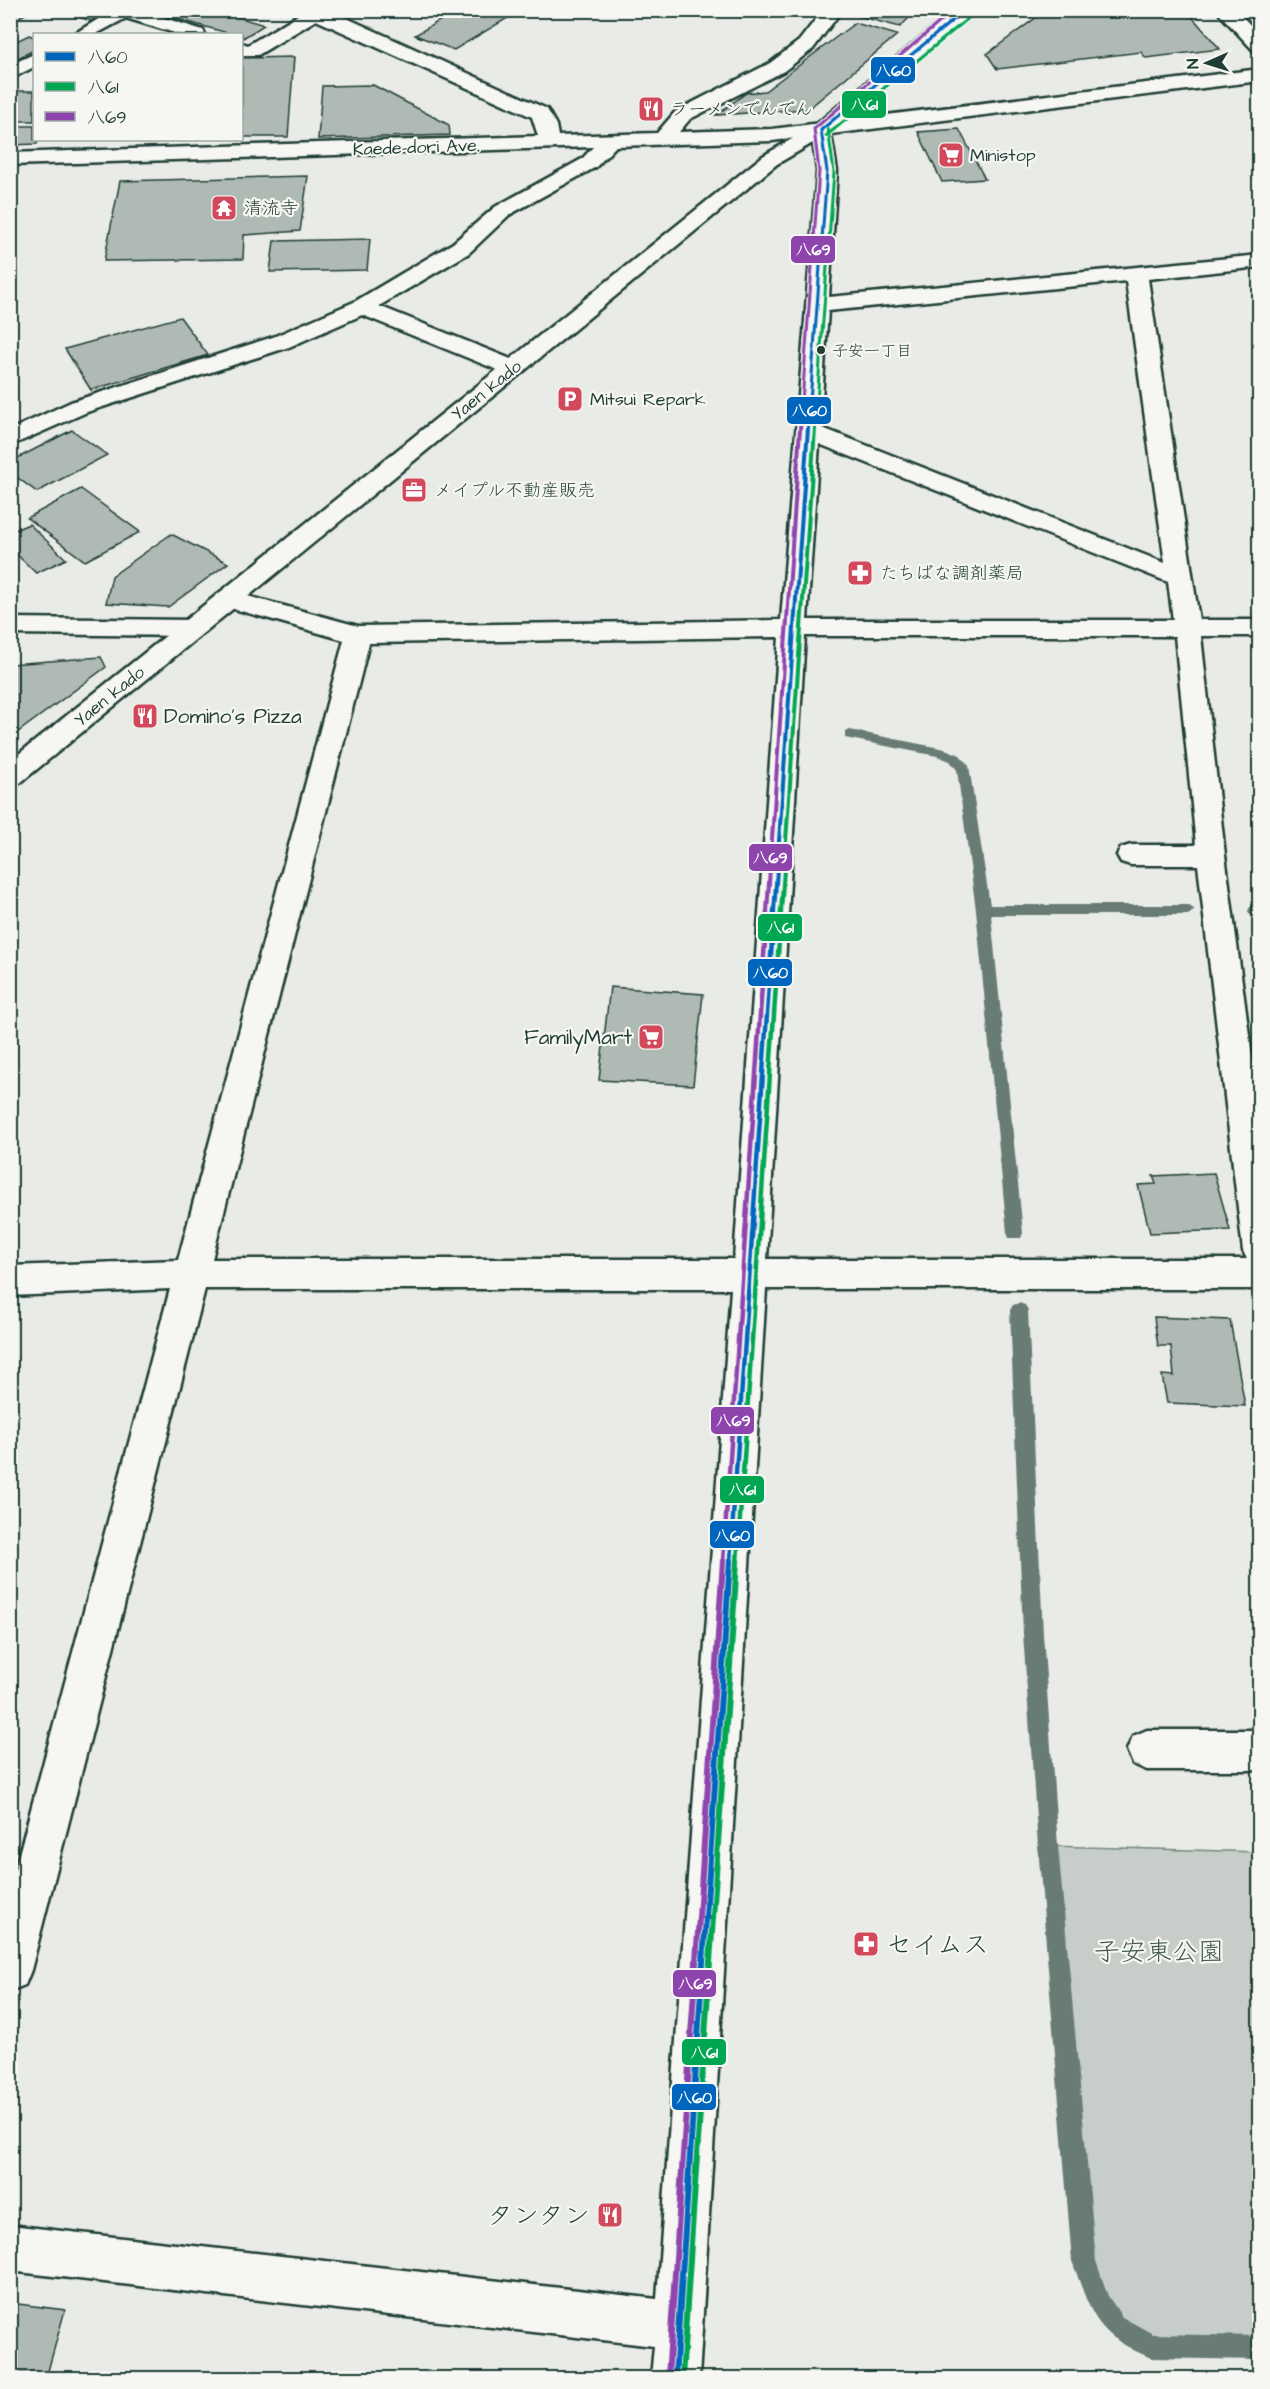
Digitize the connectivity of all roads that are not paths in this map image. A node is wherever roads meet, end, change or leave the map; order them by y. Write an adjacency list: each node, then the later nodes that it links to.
1 (833, 10): 13 (street)
2 (966, 10): 12 (street, Yaen kado)
3 (1225, 10): 7 (street)
4 (318, 12): 8 (street); 15 (street)
5 (85, 33): 6 (street)
6 (193, 33)
7 (1260, 46)
8 (243, 49)
9 (33, 61): 10 (street)
10 (10, 73)
11 (1260, 75): 12 (street, Kaede-dori Ave.)
12 (821, 130): 13 (street, Kaede-dori Ave.); 19 (street); 21 (street, Yaen kado)
13 (662, 139): 14 (street, Kaede-dori Ave.)
14 (610, 140): 15 (street, Kaede-dori Ave.); 20 (street)
15 (549, 142): 16 (street, Kaede-dori Ave.)
16 (10, 159)
17 (1260, 261): 18 (street)
18 (1136, 273): 19 (street); 24 (street)
19 (817, 305): 22 (street)
20 (362, 307): 21 (street); 23 (street)
21 (513, 368): 25 (street, Yaen kado)
22 (808, 431): 24 (street); 28 (street)
23 (10, 439)
24 (1180, 578): 29 (street)
25 (229, 598): 27 (street, Yaen kado); 31 (street)
26 (10, 626): 27 (street)
27 (192, 628): 32 (street, Yaen kado)
28 (793, 628): 29 (street); 31 (street); 38 (street)
29 (1187, 628): 30 (street); 34 (street)
30 (1260, 628)
31 (358, 635): 36 (street)
32 (10, 776)
33 (1131, 855): 34 (street)
34 (1211, 855): 35 (street)
35 (1260, 1251)
36 (192, 1274): 38 (street); 39 (street); 42 (street)
37 (1260, 1274): 38 (street)
38 (751, 1276): 45 (street)
39 (10, 1281)
40 (1147, 1750): 41 (street)
41 (1260, 1750)
42 (19, 1909): 43 (street)
43 (10, 1970)
44 (10, 2248): 45 (street)
45 (678, 2325): 46 (street)
46 (675, 2379)

